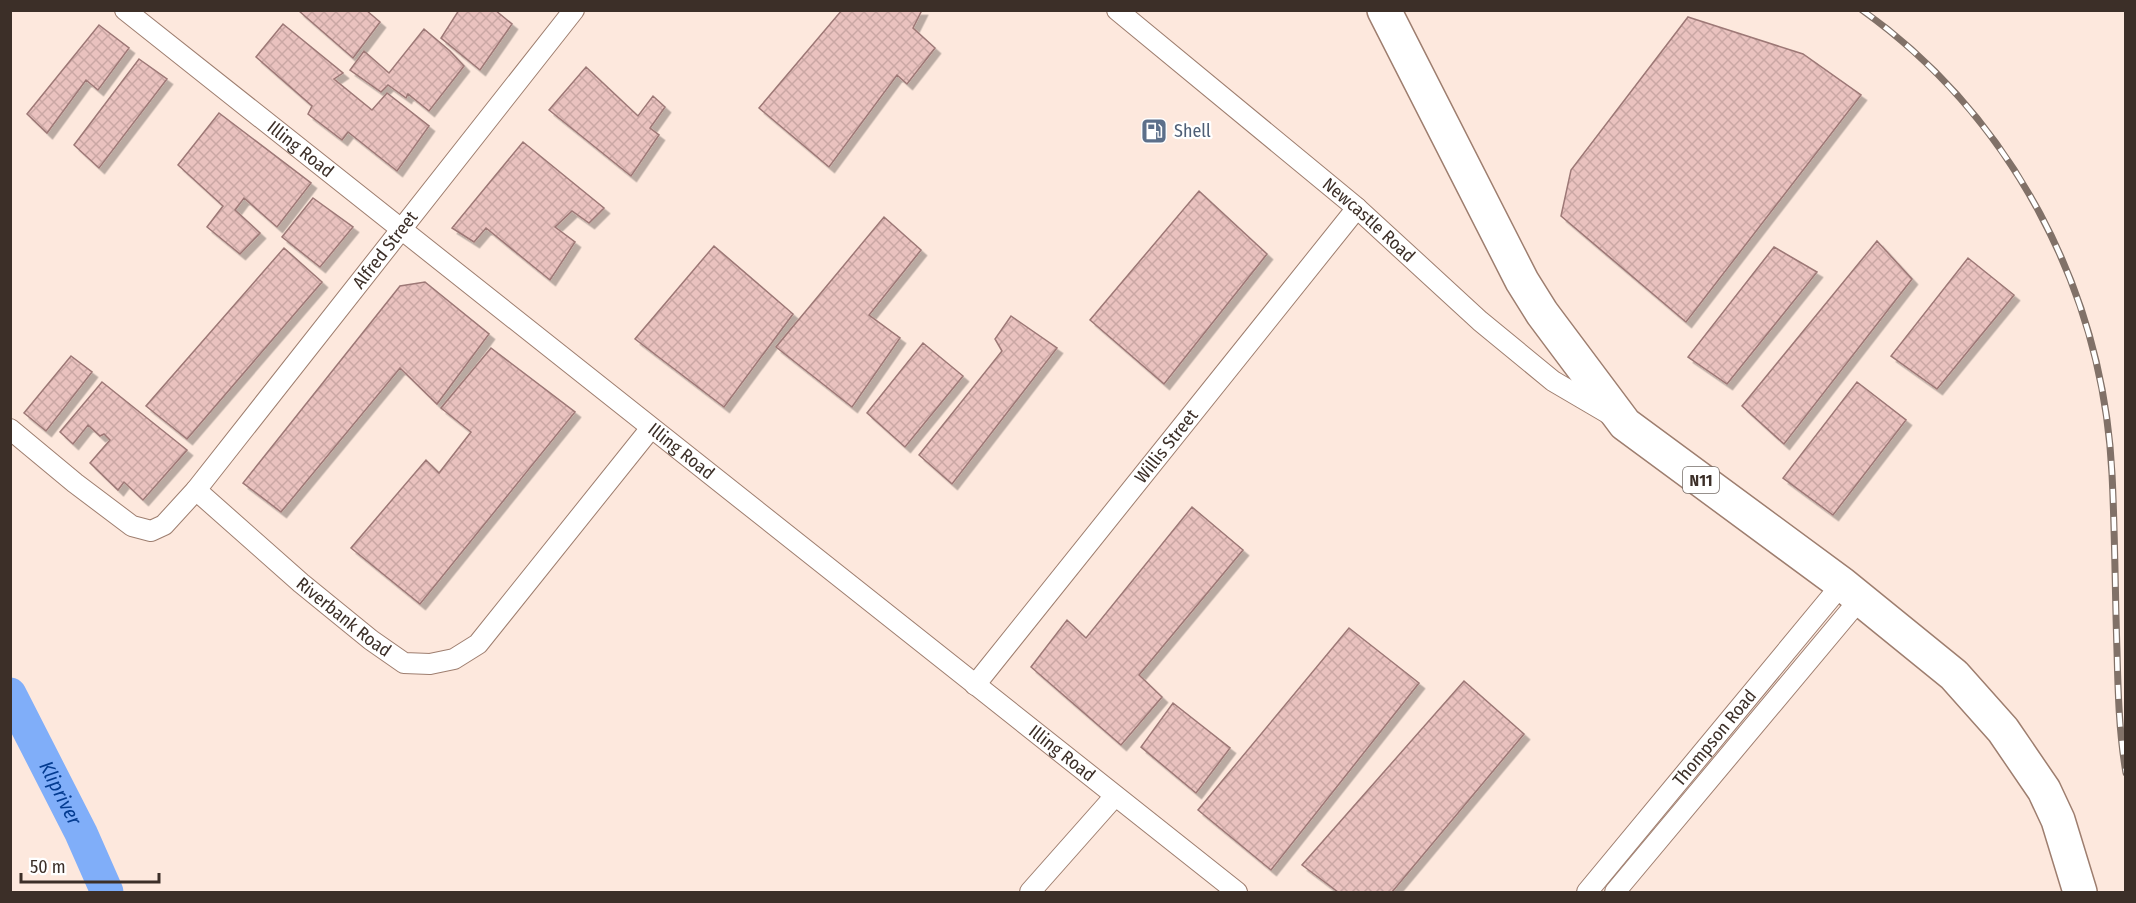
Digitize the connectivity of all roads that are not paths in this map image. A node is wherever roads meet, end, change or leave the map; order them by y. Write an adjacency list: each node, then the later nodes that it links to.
1 (125, 10): 6 (street, Illing Road)
2 (574, 10): 6 (street, Alfred Street)
3 (1117, 10): 5 (street, Newcastle Road)
4 (1384, 10): 7 (highway, N11)
5 (1357, 208): 7 (street, Newcastle Road); 12 (street, Willis Street)
6 (402, 230): 8 (street, Illing Road); 10 (street, Alfred Street)
7 (1625, 424): 11 (highway, N11)
8 (651, 428): 10 (street, Riverbank Road); 12 (street, Illing Road)
9 (10, 429): 10 (street)
10 (196, 490)
11 (1851, 591): 16 (street, Thompson Road); 17 (street, Thompson Road); 18 (highway, N11)
12 (975, 684): 13 (street, Illing Road)
13 (1115, 796): 14 (street); 15 (street, Illing Road)
14 (1030, 892)
15 (1237, 892)
16 (1587, 892)
17 (1615, 892)
18 (2080, 892)

